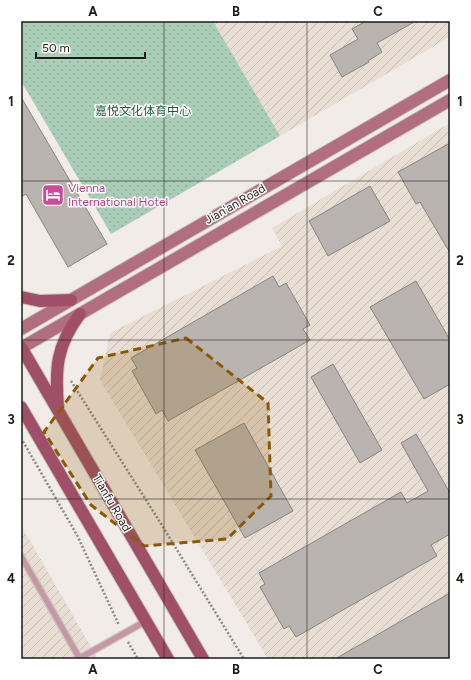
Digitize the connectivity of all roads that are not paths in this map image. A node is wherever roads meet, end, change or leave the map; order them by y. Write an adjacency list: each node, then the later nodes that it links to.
1 (450, 80): 4 (street, Jian'an Road)
2 (450, 100): 5 (street, Jian'an Road)
3 (21, 297): 4 (main road)
4 (71, 300): 6 (street, Jian'an Road)
5 (80, 314): 7 (street, Jian'an Road); 9 (main road)
6 (21, 329)
7 (21, 348): 9 (main road, Tianfu Road)
8 (21, 407): 10 (main road)
9 (58, 410): 15 (main road, Tianfu Road)
10 (24, 416): 12 (main road)
11 (21, 556): 13 (lane)
12 (146, 621): 13 (lane); 14 (main road)
13 (80, 659)
14 (168, 659)
15 (204, 659)

